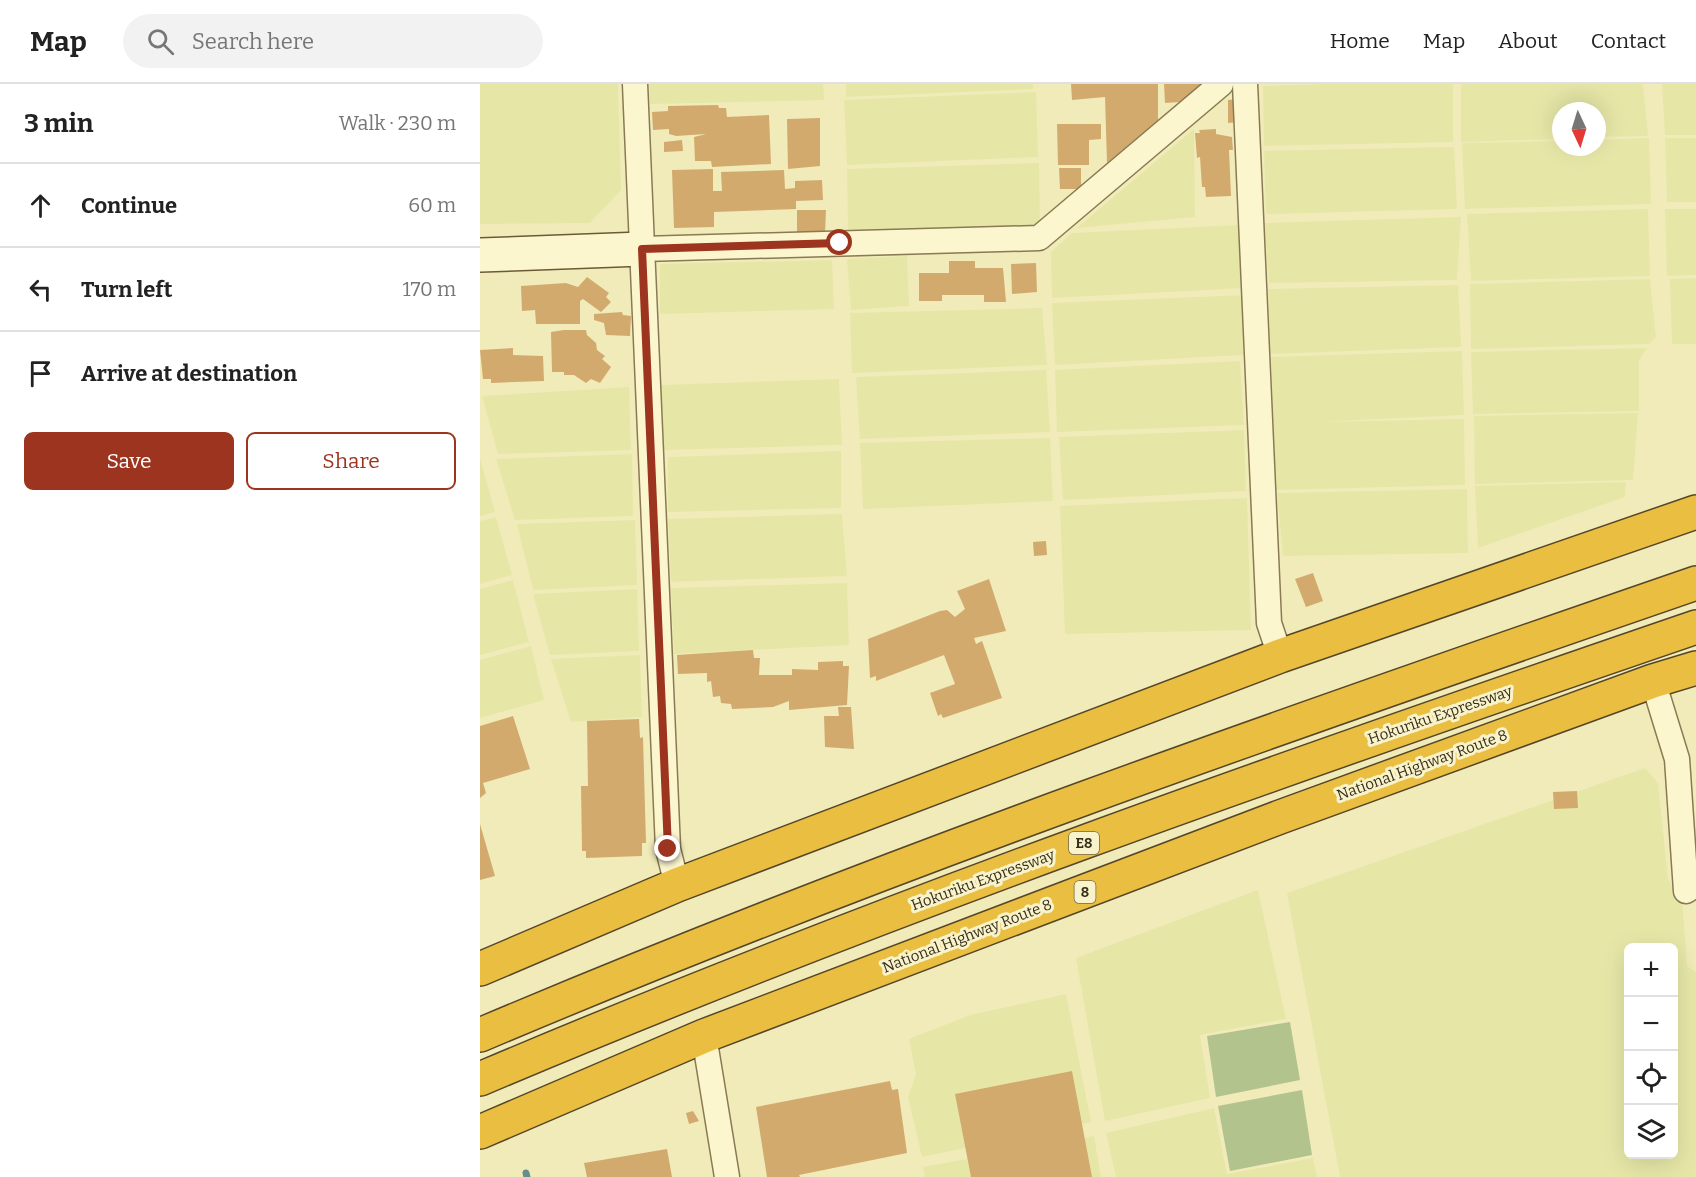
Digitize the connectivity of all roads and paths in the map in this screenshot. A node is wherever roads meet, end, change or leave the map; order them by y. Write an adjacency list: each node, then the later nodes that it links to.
1 (635, 84): 4 (street)
2 (1221, 84): 4 (street)
3 (1245, 84): 9 (street)
4 (642, 249): 5 (street); 13 (street)
5 (480, 255)
6 (1696, 512): 9 (highway)
7 (1696, 583): 17 (highway)
8 (1696, 627): 19 (highway, Hokuriku Expressway / E8)
9 (1280, 657): 13 (highway)
10 (1696, 668): 11 (highway, National Highway Route 8 / 8)
11 (1653, 681): 12 (street); 18 (highway, National Highway Route 8 / 8)
12 (1696, 884)
13 (677, 885): 14 (highway)
14 (567, 932): 15 (highway); 16 (highway)
15 (480, 955)
16 (480, 969)
17 (480, 1035)
18 (704, 1036): 20 (highway, National Highway Route 8 / 8); 21 (highway); 22 (street)
19 (480, 1079)
20 (480, 1132)
21 (480, 1157)
22 (727, 1177)

